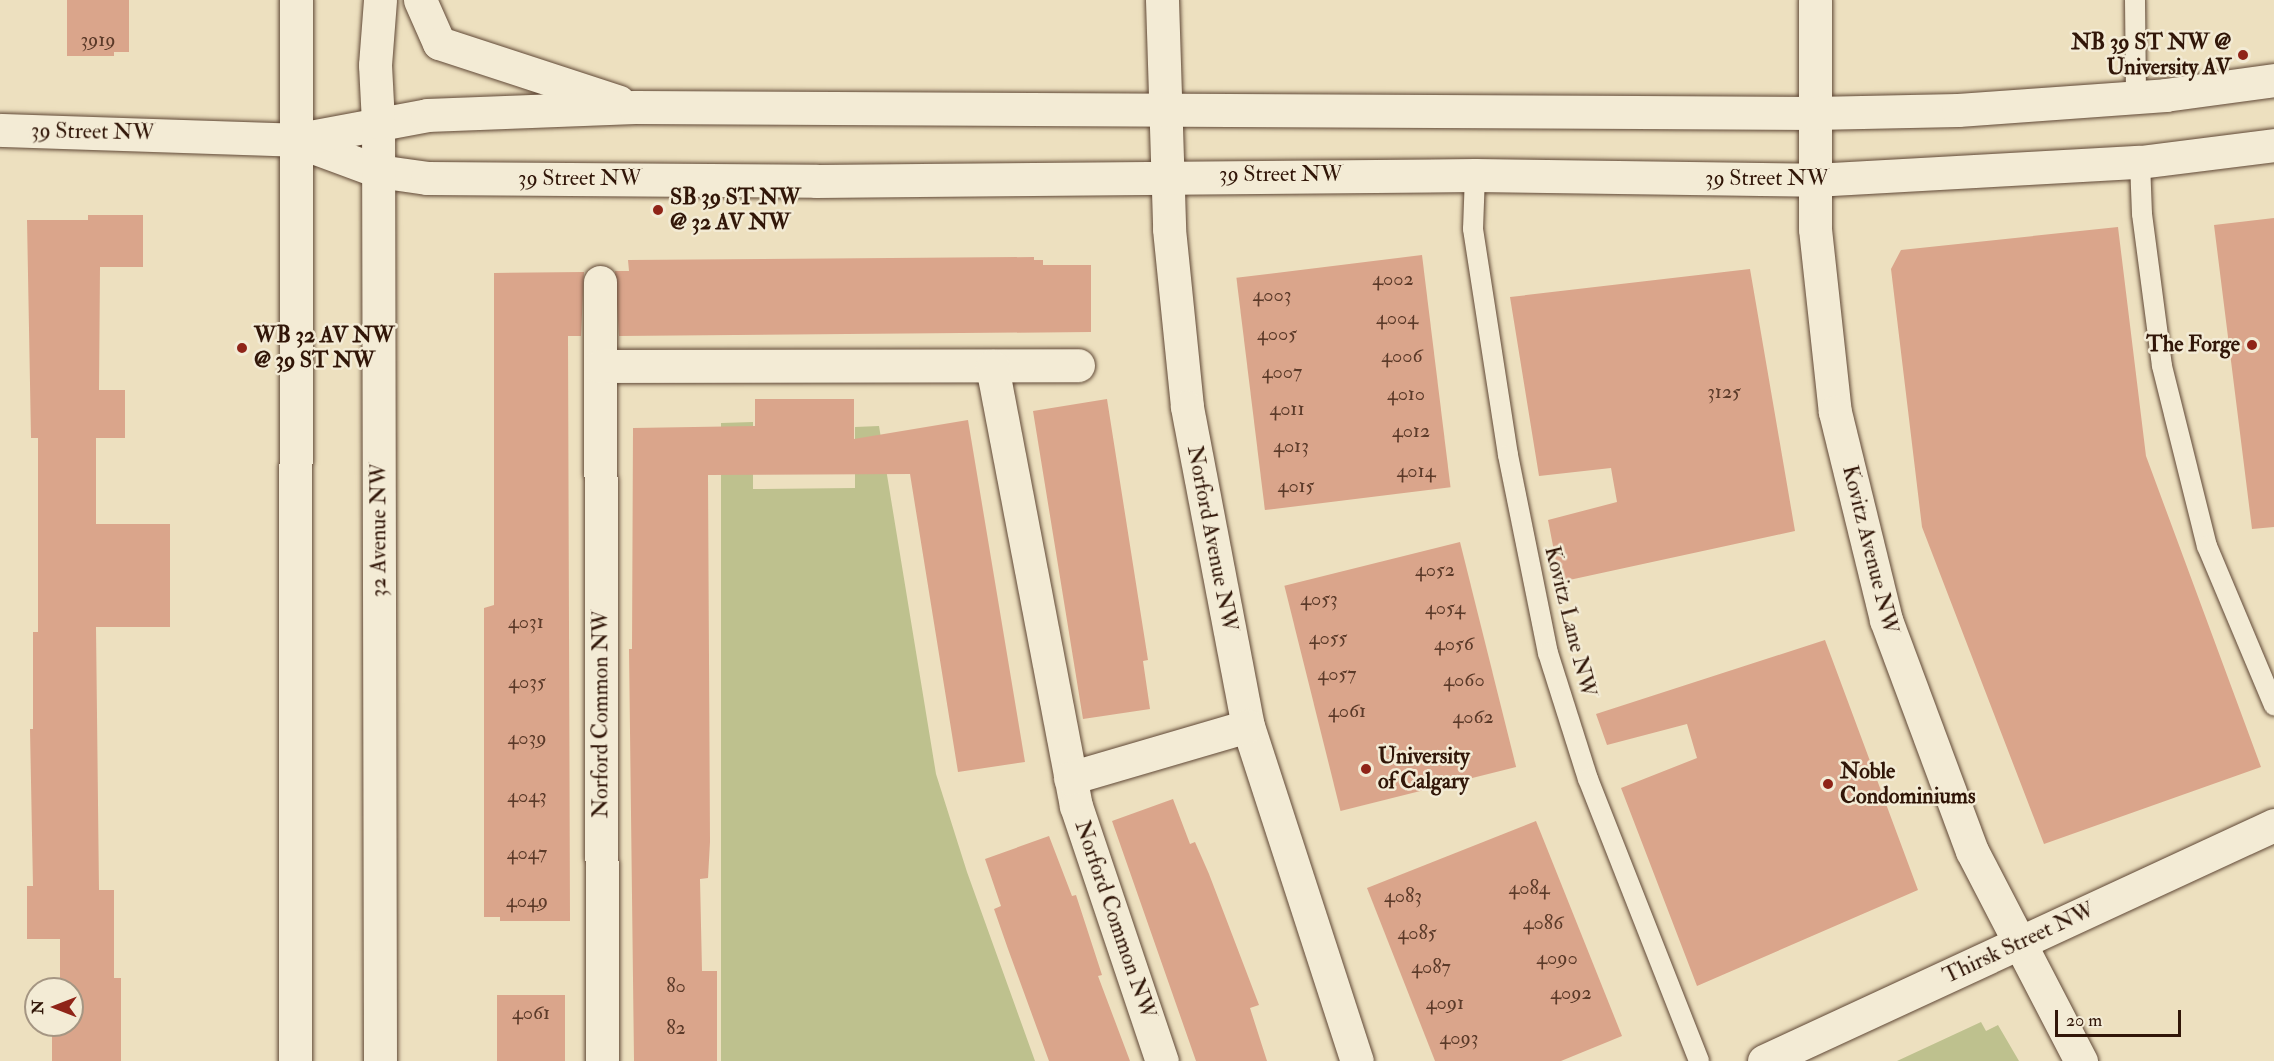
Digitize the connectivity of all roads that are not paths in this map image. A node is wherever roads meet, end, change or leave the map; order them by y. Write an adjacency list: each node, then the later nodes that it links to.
1 (296, 0): 14 (street)
2 (380, 0): 12 (street, 32 Avenue NW)
3 (420, 0): 9 (street)
4 (1162, 0): 10 (street, Norford Avenue NW)
5 (1815, 0): 11 (street, Kovitz Avenue NW)
6 (2136, 0): 8 (lane)
7 (2274, 80): 8 (street, 39 Street NW)
8 (2136, 97): 11 (street, 39 Street NW)
9 (635, 108): 10 (street, 39 Street NW); 12 (street, 39 Street NW)
10 (1164, 111): 11 (street, 39 Street NW); 19 (street, Norford Avenue NW)
11 (1814, 113): 20 (street, Kovitz Avenue NW)
12 (378, 122): 14 (street, 39 Street NW); 17 (street, 32 Avenue NW)
13 (0, 130): 14 (street, 39 Street NW)
14 (294, 140): 17 (street, 39 Street NW); 30 (street)
15 (2274, 145): 16 (street, 39 Street NW)
16 (2140, 162): 20 (street, 39 Street NW); 25 (lane)
17 (378, 171): 19 (street, 39 Street NW); 31 (street, 32 Avenue NW)
18 (1475, 175): 19 (street, 39 Street NW); 20 (street, 39 Street NW); 35 (lane, Kovitz Lane NW)
19 (1166, 176): 26 (street, Norford Avenue NW)
20 (1814, 180): 29 (street, Kovitz Avenue NW)
21 (600, 282): 23 (street, Norford Common NW)
22 (1078, 365): 24 (street)
23 (600, 366): 24 (street); 32 (street, Norford Common NW)
24 (992, 366): 27 (street, Norford Common NW)
25 (2274, 705)
26 (1248, 726): 27 (street); 34 (street, Norford Avenue NW)
27 (1070, 778): 33 (street, Norford Common NW)
28 (2274, 825): 29 (street, Thirsk Street NW)
29 (2020, 943): 36 (street, Thirsk Street NW); 37 (street, Kovitz Avenue NW)
30 (295, 1061)
31 (380, 1061)
32 (602, 1061)
33 (1162, 1061)
34 (1358, 1061)
35 (1700, 1061)
36 (1764, 1061)
37 (2082, 1061)

